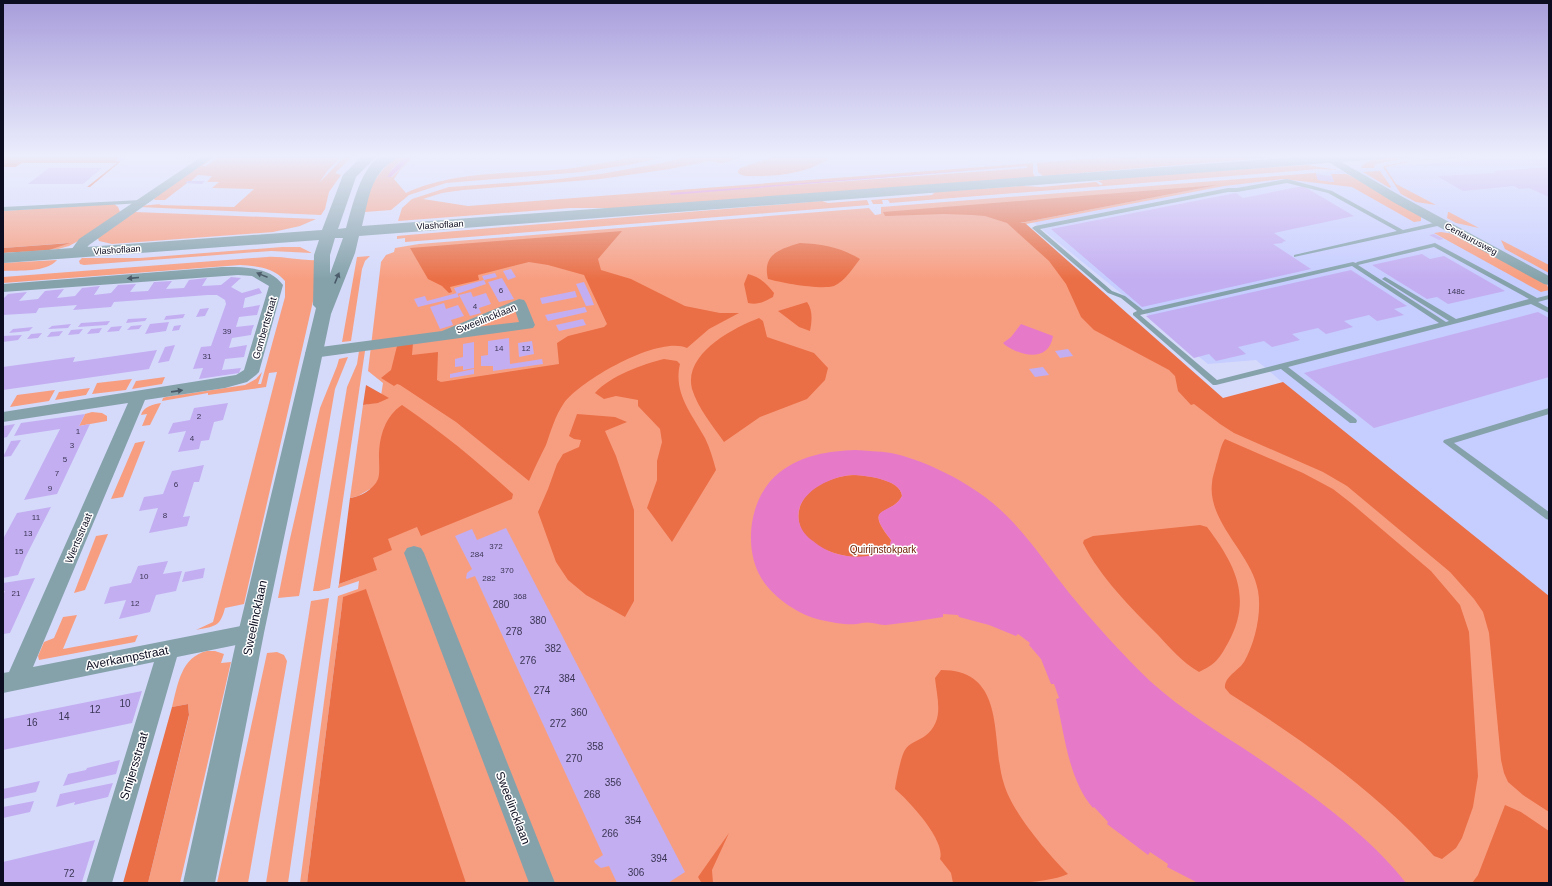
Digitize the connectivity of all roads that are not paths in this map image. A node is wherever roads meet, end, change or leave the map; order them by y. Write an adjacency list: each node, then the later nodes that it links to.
1 (149, 196): 8 (street)
2 (342, 196): 13 (street, Sweelincklaan)
3 (362, 196): 11 (street, Sweelincklaan)
4 (831, 196): 11 (street, Vlashoflaan)
5 (1196, 196): 21 (lane)
6 (1338, 196): 12 (lane)
7 (1394, 196): 10 (street, Centaurusweg)
8 (141, 202): 9 (lane); 14 (street)
9 (3, 209)
10 (1442, 223): 12 (lane); 17 (street, Centaurusweg)
11 (353, 232): 13 (street, Vlashoflaan); 23 (street, Sweelincklaan, one-way to 11)
12 (1402, 232): 15 (lane)
13 (329, 235): 14 (street, Vlashoflaan); 23 (street, Sweelincklaan)
14 (75, 252): 16 (street, Vlashoflaan)
15 (1296, 256)
16 (3, 258)
17 (1549, 281)
18 (3, 288): 29 (street, Gombertstraat, one-way to 18)
19 (1549, 297): 20 (lane)
20 (1533, 301): 22 (lane); 24 (lane); 24 (lane)
21 (1142, 312): 25 (lane); 28 (lane)
22 (1549, 312)
23 (322, 314): 27 (street, Sweelincklaan)
24 (1454, 321): 25 (lane)
25 (1445, 324): 28 (lane)
26 (443, 336): 26 (street, Sweelincklaan); 27 (street, Sweelincklaan)
27 (314, 354): 35 (street, Sweelincklaan)
28 (1282, 366): 32 (lane)
29 (139, 396): 31 (street, Gombertstraat); 37 (street, Wiertsstraat)
30 (1549, 411): 33 (lane)
31 (3, 417)
32 (1353, 421)
33 (1549, 517)
34 (414, 553): 40 (street, Sweelincklaan)
35 (251, 633): 36 (street, Averkampstraat); 39 (street, Sweelincklaan)
36 (168, 650): 37 (street, Averkampstraat); 38 (street, Smijersstraat)
37 (10, 682)
38 (99, 883)
39 (199, 883)
40 (542, 883)

